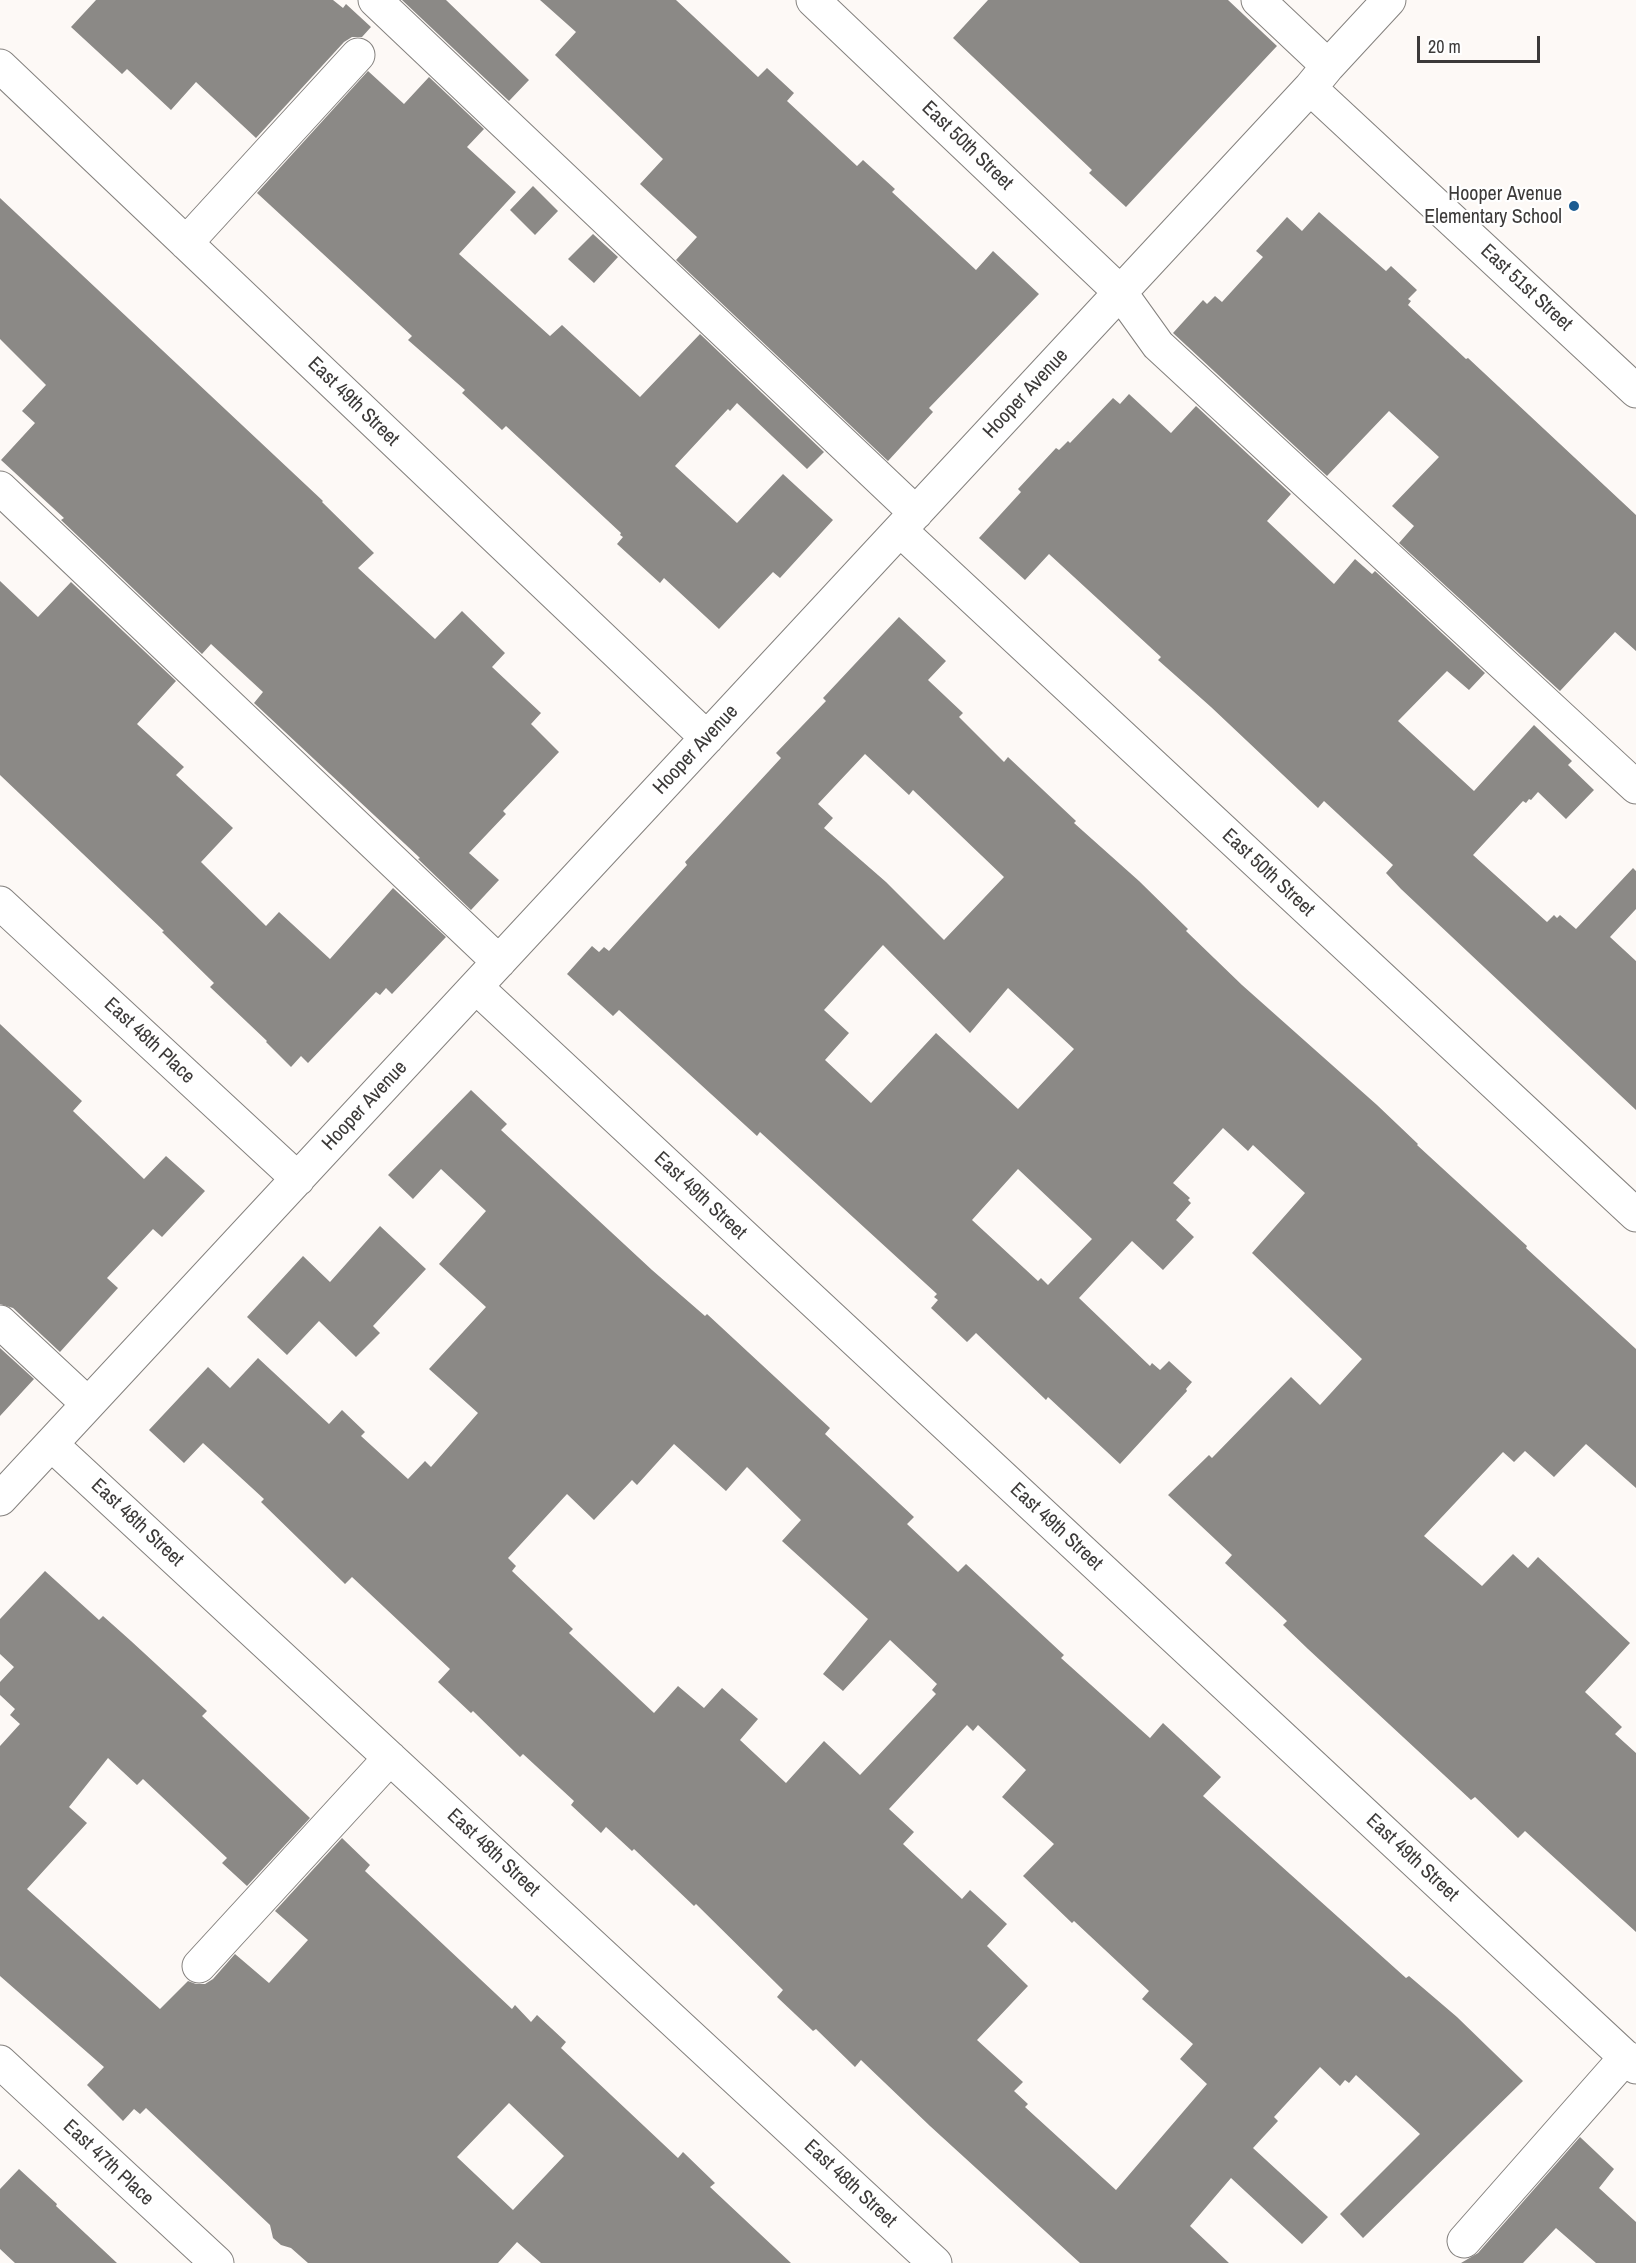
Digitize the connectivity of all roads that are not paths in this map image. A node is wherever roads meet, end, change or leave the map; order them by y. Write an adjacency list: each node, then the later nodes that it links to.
1 (375, 0): 12 (street, East 50th Street)
2 (813, 0): 9 (street, East 50th Street)
3 (1258, 0): 7 (street, East 51st Street)
4 (1389, 0): 7 (street, Hooper Avenue)
5 (358, 55): 8 (street)
6 (0, 66): 8 (street, East 49th Street)
7 (1319, 77): 9 (street, Hooper Avenue); 10 (street, East 51st Street)
8 (186, 243): 13 (street, East 49th Street)
9 (1120, 292): 12 (street, Hooper Avenue); 14 (street, East 50th Street)
10 (1636, 391)
11 (0, 488): 16 (street)
12 (908, 522): 13 (street, Hooper Avenue); 19 (street, East 50th Street)
13 (707, 738): 16 (street, Hooper Avenue)
14 (1636, 787)
15 (0, 903): 18 (street, East 48th Place)
16 (499, 962): 17 (street, Hooper Avenue)
17 (476, 987): 18 (street, Hooper Avenue); 27 (street, East 49th Street)
18 (298, 1179): 21 (street, Hooper Avenue)
19 (1636, 1215)
20 (0, 1322): 21 (street)
21 (88, 1404): 22 (street, Hooper Avenue)
22 (51, 1444): 23 (street, Hooper Avenue); 24 (street, East 48th Street)
23 (0, 1499)
24 (390, 1758): 25 (street); 30 (street, East 48th Street)
25 (199, 1966)
26 (0, 2062): 29 (street, East 47th Place)
27 (1631, 2062): 28 (street)
28 (1464, 2241)
29 (217, 2263)
30 (935, 2263)

